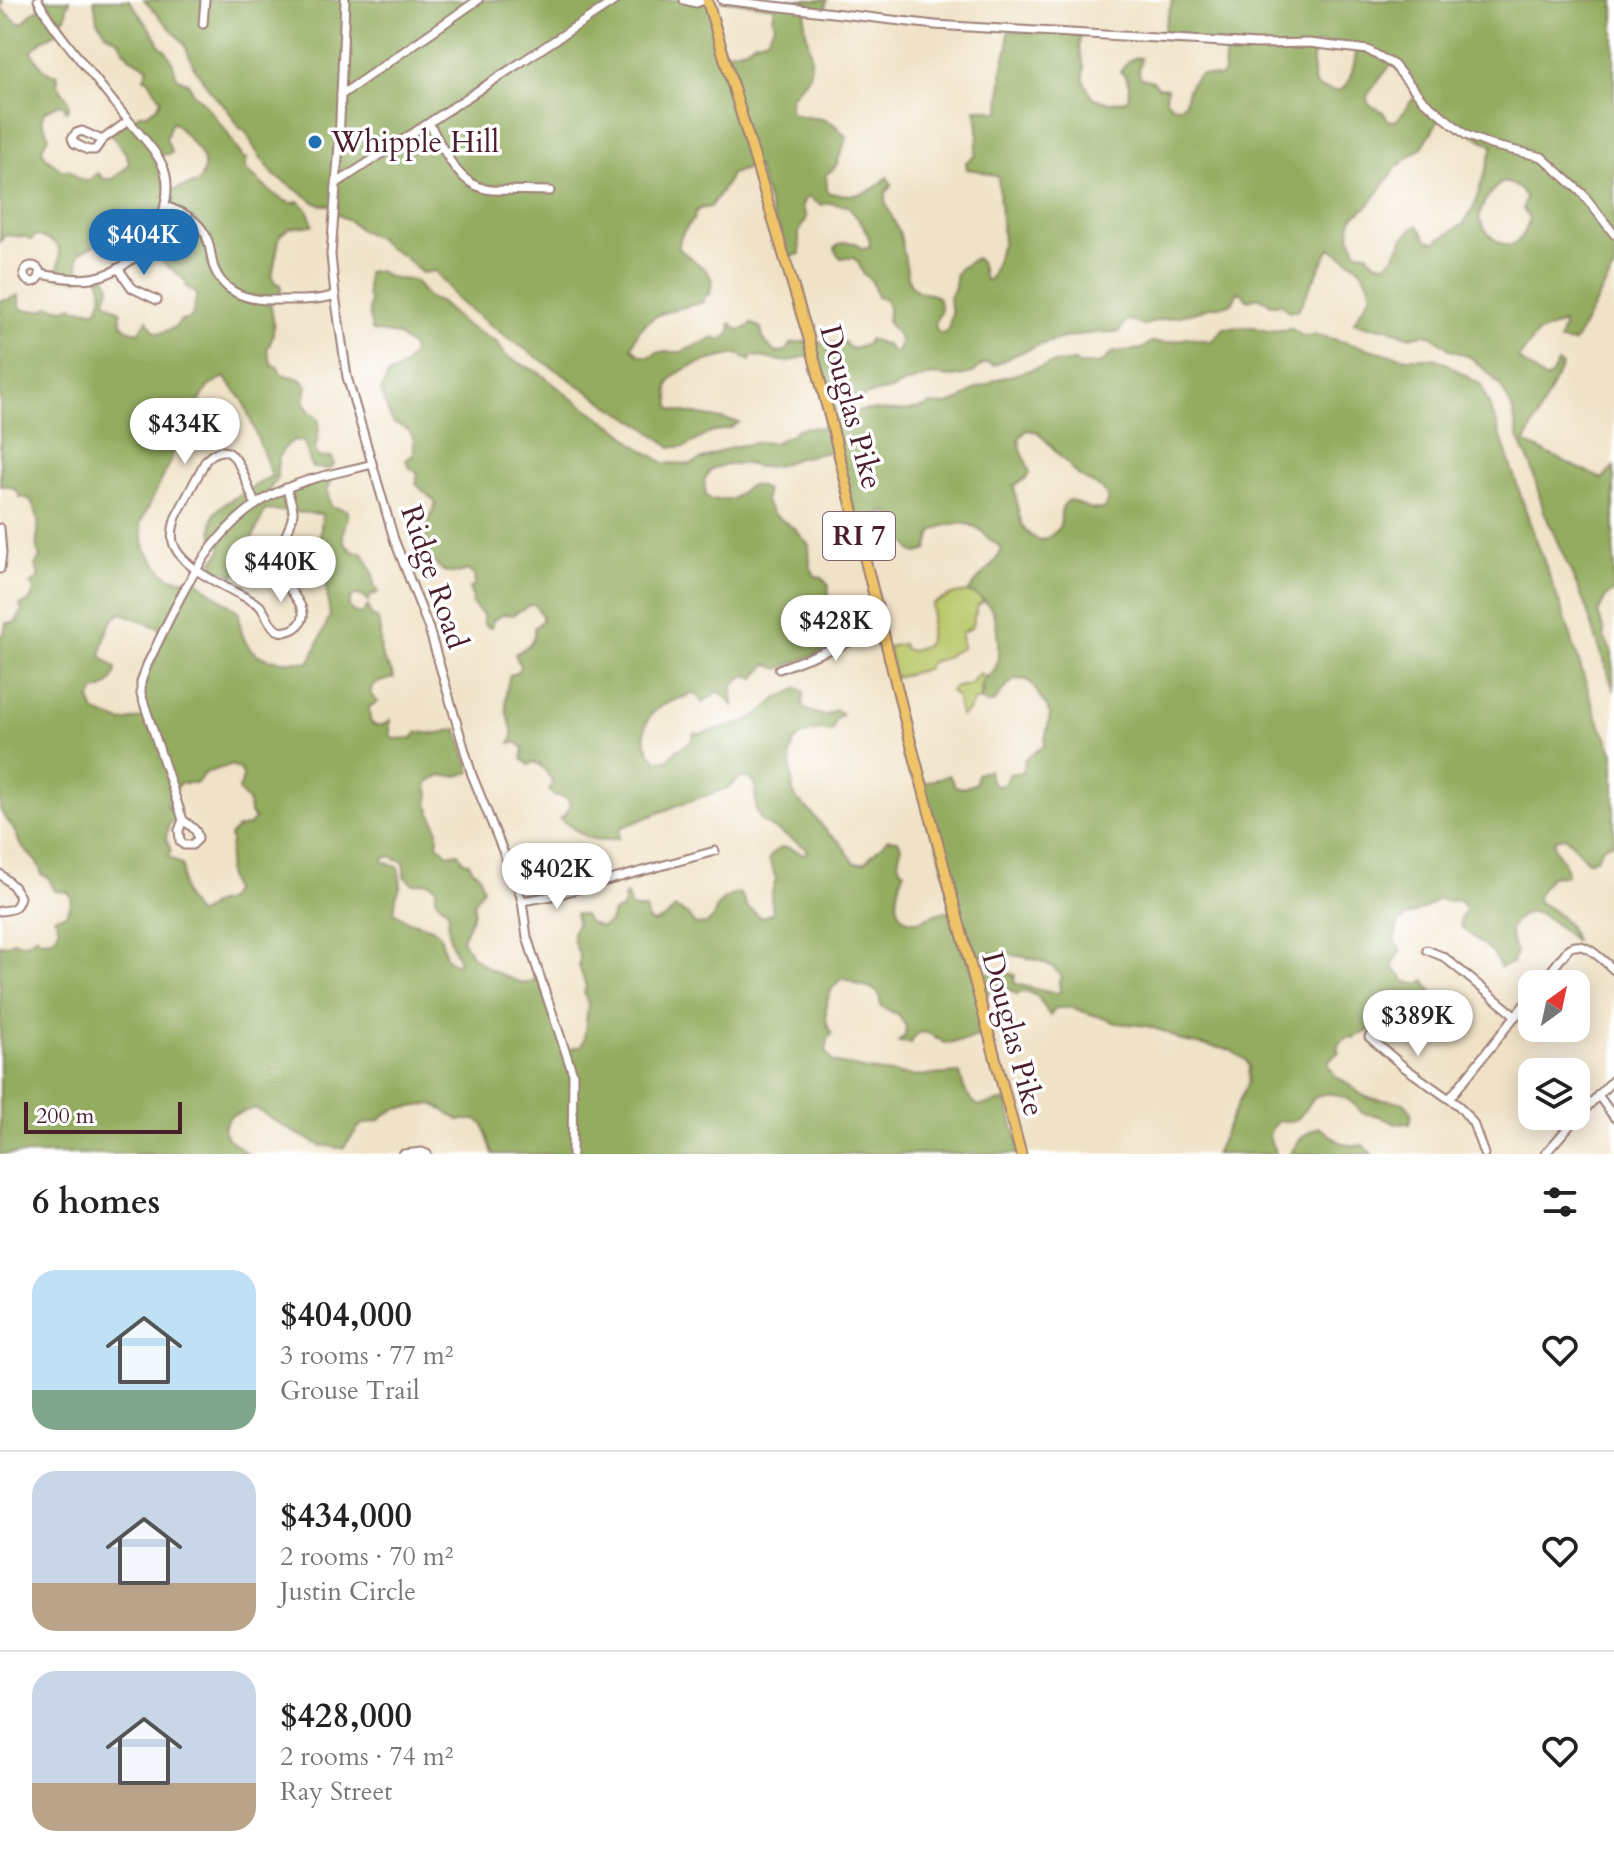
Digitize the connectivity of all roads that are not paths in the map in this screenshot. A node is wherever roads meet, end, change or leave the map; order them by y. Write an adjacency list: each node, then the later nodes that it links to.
1 (38, 0): 11 (street)
2 (205, 0): 9 (street)
3 (345, 0): 10 (street, Ridge Road)
4 (478, 0): 10 (street)
5 (616, 0): 12 (street)
6 (684, 0): 7 (street)
7 (706, 0): 28 (main road, Douglas Pike / RI 7)
8 (722, 0): 17 (street)
9 (203, 24)
10 (341, 95): 14 (street, Ridge Road)
11 (128, 121): 13 (street); 16 (street)
12 (429, 123): 14 (street); 15 (street)
13 (102, 140)
14 (337, 183): 20 (street, Ridge Road)
15 (550, 191)
16 (165, 206): 18 (street); 20 (street)
17 (1614, 234)
18 (118, 268): 19 (street); 21 (street)
19 (40, 274)
20 (335, 295): 22 (street, Ridge Road)
21 (157, 300)
22 (372, 464): 23 (street); 33 (street, Ridge Road)
23 (286, 488): 24 (street); 27 (street)
24 (256, 505): 27 (street); 27 (street)
25 (0, 528): 26 (street)
26 (0, 569)
27 (196, 570): 30 (street)
28 (883, 629): 29 (street); 48 (main road, Douglas Pike / RI 7)
29 (779, 669)
30 (183, 820)
31 (715, 851): 33 (street)
32 (0, 874): 34 (street)
33 (522, 901): 47 (street, Ridge Road)
34 (0, 911)
35 (1427, 950): 39 (street)
36 (1552, 970): 37 (street)
37 (1614, 970)
38 (1518, 1013): 39 (street)
39 (1516, 1016): 43 (street)
40 (1369, 1037): 43 (street)
41 (1614, 1079): 42 (street)
42 (1598, 1095): 44 (street); 50 (street)
43 (1450, 1098): 49 (street)
44 (1614, 1117)
45 (403, 1154): 46 (street)
46 (427, 1154)
47 (572, 1154)
48 (1021, 1154)
49 (1484, 1154)
50 (1545, 1154)

